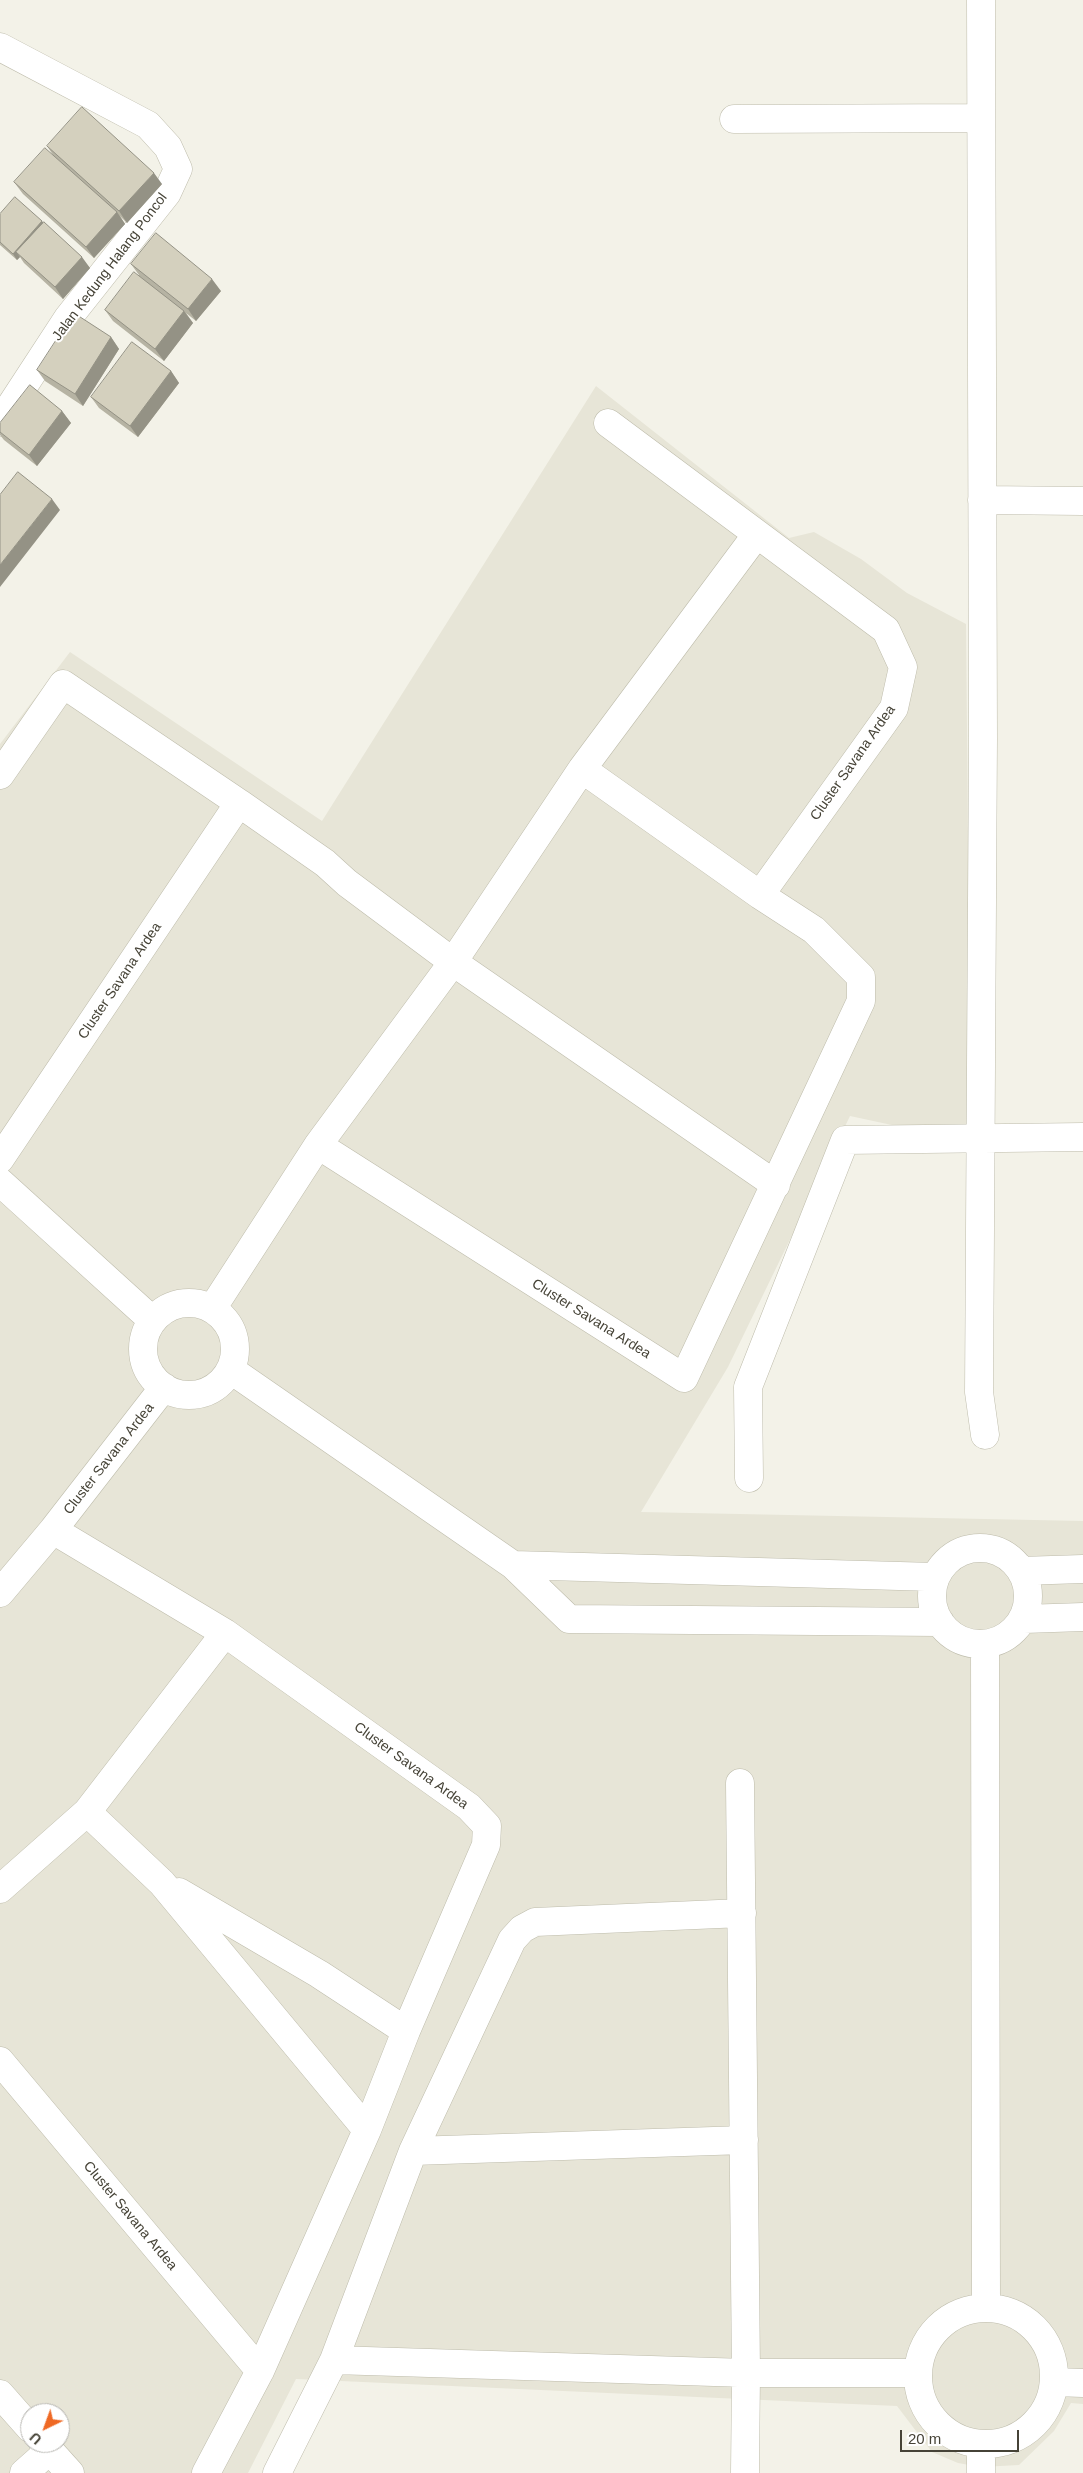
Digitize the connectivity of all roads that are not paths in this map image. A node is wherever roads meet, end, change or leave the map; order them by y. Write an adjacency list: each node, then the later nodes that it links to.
1 (981, 0): 3 (street)
2 (0, 47): 5 (street, Jalan Kedung Halang Poncol)
3 (981, 118): 4 (street); 7 (street)
4 (734, 119)
5 (0, 422)
6 (608, 423): 9 (street, Cluster Savana Ardea)
7 (982, 500): 8 (street); 16 (street)
8 (1083, 502)
9 (757, 534): 10 (street); 13 (street, Cluster Savana Ardea)
10 (582, 769): 13 (street, Cluster Savana Ardea); 14 (street)
11 (0, 775): 12 (street)
12 (239, 803): 14 (street); 18 (street, Cluster Savana Ardea)
13 (760, 895): 20 (street, Cluster Savana Ardea)
14 (453, 962): 17 (street); 20 (street)
15 (1083, 1137): 16 (street)
16 (980, 1138): 25 (street); 26 (street)
17 (318, 1145): 20 (street, Cluster Savana Ardea); 21 (street)
18 (0, 1159)
19 (0, 1182): 22 (street)
20 (776, 1185)
21 (212, 1309): 22 (street); 23 (street)
22 (152, 1320): 24 (street)
23 (231, 1370): 24 (street); 28 (street)
24 (164, 1387): 27 (street, Cluster Savana Ardea)
25 (985, 1435)
26 (749, 1478)
27 (53, 1530): 32 (street, Cluster Savana Ardea); 36 (street, Cluster Savana Ardea)
28 (513, 1565): 31 (street); 35 (street)
29 (1083, 1569): 30 (street)
30 (1021, 1571): 31 (street); 34 (street)
31 (934, 1577): 35 (street)
32 (0, 1593)
33 (1083, 1617): 34 (street)
34 (1024, 1619): 37 (street)
35 (940, 1622): 37 (street)
36 (225, 1633): 39 (street); 43 (street, Cluster Savana Ardea)
37 (985, 1645): 48 (street)
38 (740, 1783): 42 (street)
39 (87, 1812): 40 (street); 41 (street)
40 (162, 1882): 43 (street); 45 (street)
41 (0, 1889)
42 (742, 1913): 46 (street); 47 (street)
43 (406, 2031): 45 (street, Cluster Savana Ardea)
44 (0, 2061): 50 (street, Cluster Savana Ardea)
45 (366, 2130): 50 (street, Cluster Savana Ardea)
46 (744, 2140): 47 (street); 51 (street)
47 (414, 2151): 49 (street)
48 (986, 2307): 52 (street); 53 (street)
49 (334, 2360): 51 (street); 63 (street)
50 (260, 2371): 62 (street, Cluster Savana Ardea)
51 (746, 2373): 52 (street); 64 (street)
52 (916, 2373): 57 (street)
53 (1055, 2382): 54 (street); 57 (street)
54 (1083, 2383)
55 (0, 2394): 56 (street)
56 (20, 2417)
57 (981, 2445): 65 (street)
58 (42, 2453): 60 (street)
59 (52, 2453): 61 (street)
60 (24, 2473)
61 (70, 2473)
62 (206, 2473)
63 (277, 2473)
64 (745, 2473)
65 (981, 2473)

